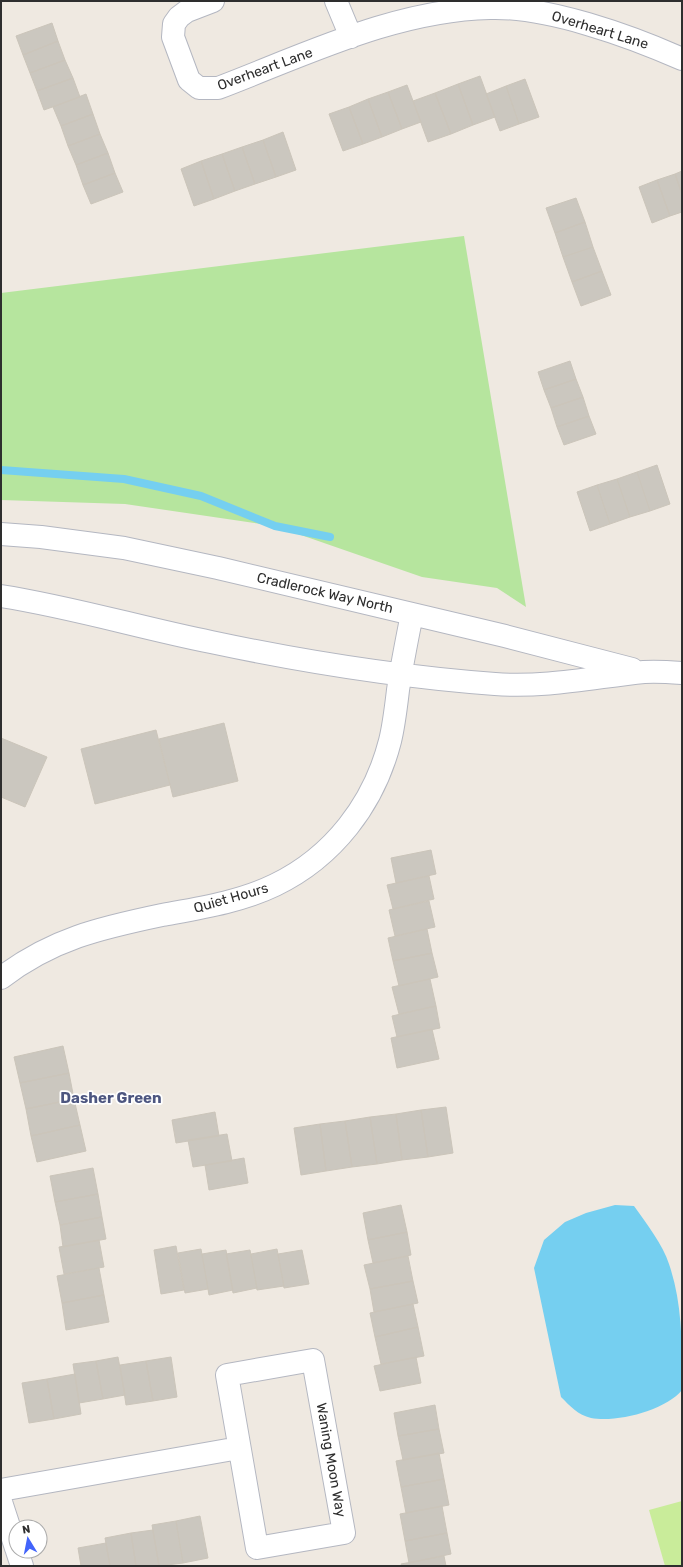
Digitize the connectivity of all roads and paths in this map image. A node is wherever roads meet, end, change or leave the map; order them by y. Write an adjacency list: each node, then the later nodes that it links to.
1 (213, 1): 3 (street, Overheart Lane)
2 (336, 1): 3 (street)
3 (351, 37): 4 (street, Overheart Lane)
4 (682, 59)
5 (1, 534): 7 (street, Cradlerock Way North)
6 (1, 596): 10 (street, Cradlerock Way North)
7 (412, 614): 8 (street, Cradlerock Way North); 10 (street, Quiet Hours)
8 (645, 672): 9 (street, Cradlerock Way North); 10 (street, Cradlerock Way North)
9 (682, 673)
10 (401, 676): 11 (street, Quiet Hours)
11 (1, 978)
12 (239, 1448): 12 (street, Waning Moon Way); 13 (street)
13 (1, 1490)
14 (1, 1502): 15 (street)
15 (8, 1523)

